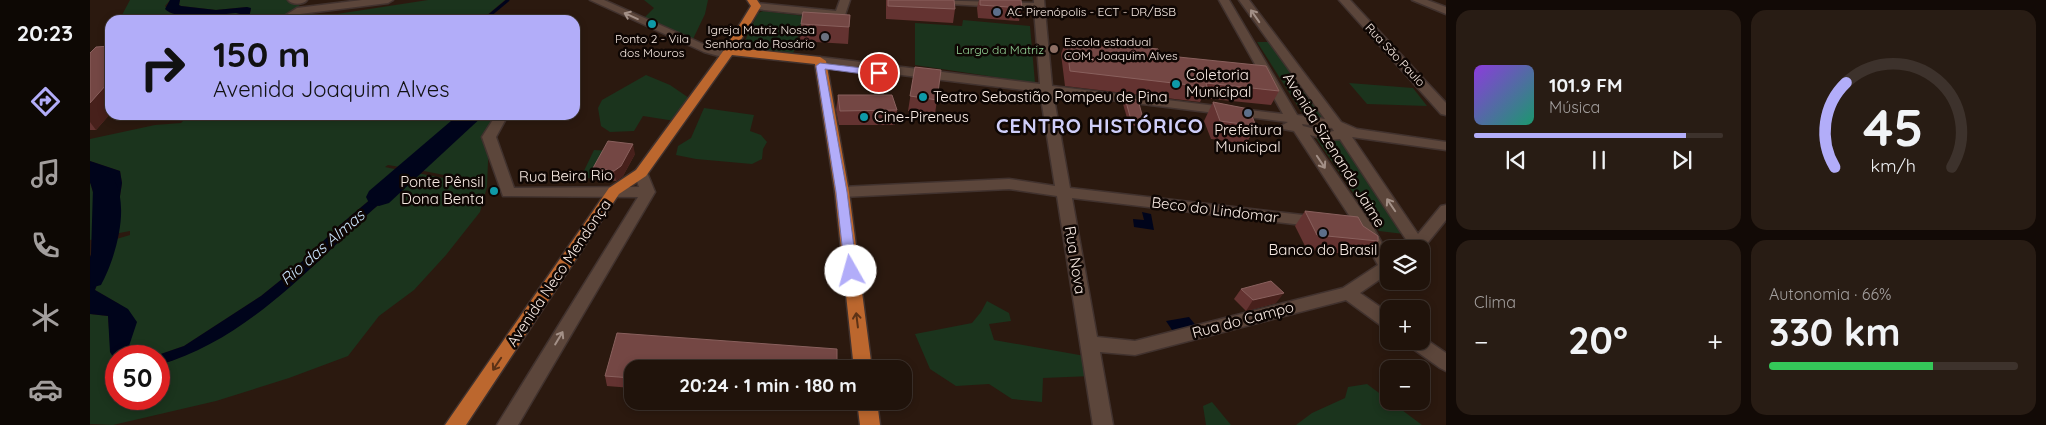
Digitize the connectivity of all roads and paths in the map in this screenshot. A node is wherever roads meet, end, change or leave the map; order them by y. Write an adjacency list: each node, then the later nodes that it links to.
1 (293, 0): 2 (street)
2 (302, 0): 13 (street)
3 (388, 0): 13 (street)
4 (845, 0): 11 (street)
5 (931, 0): 12 (street)
6 (1224, 0): 16 (street, Avenida Sizenando Jaime)
7 (1244, 0): 17 (street, Avenida Sizenando Jaime, one-way to 7)
8 (1344, 0): 21 (street, Rua São Paulo)
9 (1417, 0): 14 (street)
10 (602, 1): 18 (street, one-way to 10)
11 (754, 3): 18 (main road)
12 (1039, 3): 20 (street, Rua Nova)
13 (297, 11): 15 (street)
14 (1446, 11)
15 (291, 15)
16 (1247, 40): 17 (street); 23 (street, Avenida Sizenando Jaime)
17 (1273, 41): 24 (street, Avenida Sizenando Jaime)
18 (728, 53): 19 (main road); 27 (main road)
19 (820, 63): 20 (street); 30 (main road)
20 (1046, 92): 23 (street); 31 (street, Rua Nova)
21 (1446, 111)
22 (499, 120): 28 (street, Rua Beira Rio)
23 (1295, 124): 24 (street); 25 (street); 33 (street, Avenida Sizenando Jaime, one-way to 33)
24 (1335, 124): 25 (street)
25 (1349, 134): 26 (street); 34 (street, Avenida Sizenando Jaime, one-way to 25)
26 (1446, 146)
27 (641, 173): 28 (main road, Avenida Neco Mendonça); 29 (street)
28 (614, 191): 29 (street, Rua Beira Rio); 45 (main road, Avenida Neco Mendonça, one-way to 45)
29 (648, 192): 46 (street, Avenida Neco Mendonça, one-way to 29)
30 (842, 192): 31 (street, Beco do Lindomar); 42 (main road, one-way to 30)
31 (1065, 192): 33 (street, Beco do Lindomar); 40 (street, Rua Nova)
32 (1446, 210): 35 (street)
33 (1365, 227): 36 (street, Avenida Sizenando Jaime)
34 (1412, 240)
35 (1422, 240)
36 (1380, 252)
37 (1380, 271): 38 (street, Rua do Campo)
38 (1348, 293): 39 (street); 40 (street, Rua do Campo)
39 (1380, 316)
40 (1089, 344): 48 (street, Rua Nova)
41 (1428, 350): 43 (street)
42 (862, 360)
43 (1446, 363)
44 (868, 410): 47 (main road)
45 (455, 425)
46 (507, 425)
47 (870, 425)
48 (1104, 425)

